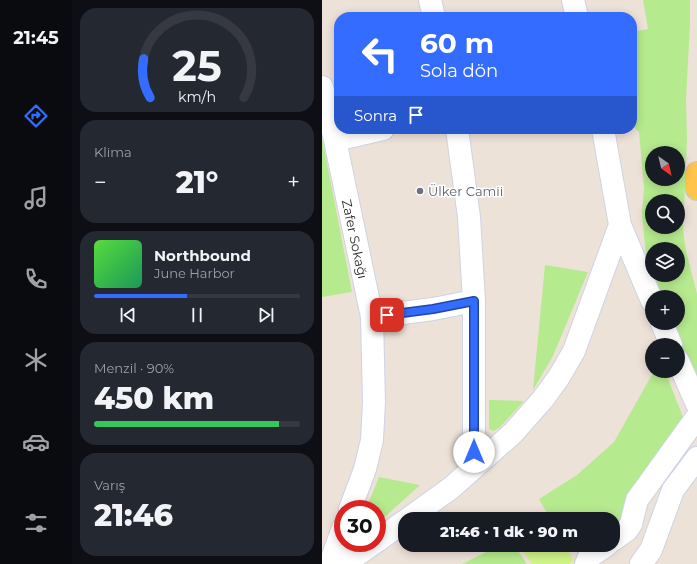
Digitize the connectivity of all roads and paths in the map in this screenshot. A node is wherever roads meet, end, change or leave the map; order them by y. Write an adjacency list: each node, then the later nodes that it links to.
1 (430, 0): 3 (street)
2 (573, 0): 4 (street)
3 (433, 12)
4 (576, 12)
5 (322, 86): 9 (street, Zafer Sokağı)
6 (361, 134): 9 (street)
7 (458, 134): 14 (street)
8 (604, 134): 12 (street)
9 (335, 140): 15 (street, Zafer Sokağı)
10 (697, 173): 11 (main road)
11 (697, 189)
12 (620, 225): 13 (street); 20 (street)
13 (647, 290)
14 (474, 301): 15 (street); 20 (street)
15 (372, 317): 21 (street, Zafer Sokağı)
16 (685, 377): 17 (street)
17 (697, 404)
18 (697, 417): 25 (street)
19 (697, 458): 32 (street)
20 (474, 467): 22 (street)
21 (353, 500)
22 (418, 512)
23 (398, 526): 24 (street)
24 (386, 535)
25 (620, 535)
26 (334, 552): 29 (street)
27 (361, 552): 30 (street)
28 (596, 552): 31 (street)
29 (330, 564)
30 (344, 564)
31 (586, 564)
32 (641, 564)

